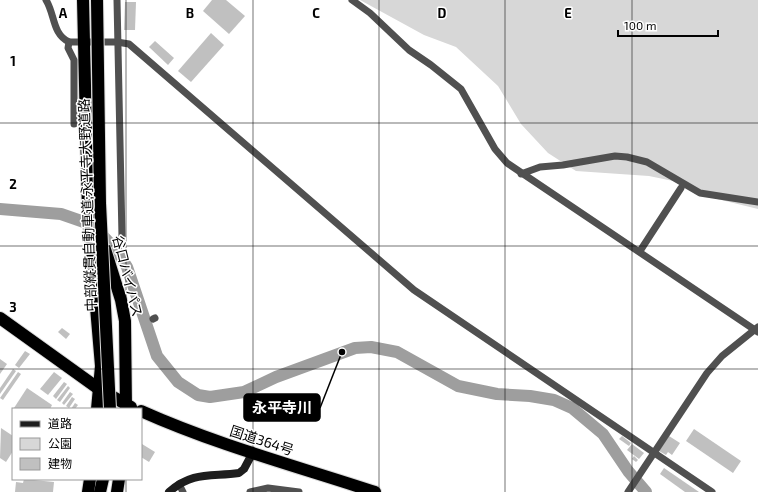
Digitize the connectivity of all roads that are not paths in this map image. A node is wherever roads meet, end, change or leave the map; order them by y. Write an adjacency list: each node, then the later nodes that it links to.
1 (46, 0): 6 (street)
2 (83, 0): 7 (highway, 谷口バイパス)
3 (97, 0): 21 (highway, 中部縦貫自動車道;永平寺大野道路, bridge)
4 (117, 0): 8 (street)
5 (352, 0): 10 (street)
6 (69, 42): 7 (street); 9 (street)
7 (85, 42): 8 (street); 13 (highway, 谷口バイパス)
8 (117, 42): 14 (street); 23 (street)
9 (74, 124)
10 (521, 174): 12 (street); 15 (street)
11 (681, 188): 15 (street)
12 (758, 202)
13 (93, 216): 18 (highway, 谷口バイパス); 19 (highway, 谷口バイパス, bridge)
14 (122, 237)
15 (640, 251): 17 (street)
16 (0, 318): 18 (highway)
17 (757, 329): 23 (street)
18 (99, 389): 19 (highway); 20 (highway, 谷口バイパス)
19 (130, 407)
20 (97, 408)
21 (110, 408)
22 (142, 411): 24 (highway, 国道364号)
23 (654, 453): 29 (street); 38 (street)
24 (252, 454): 28 (main road); 37 (highway, 国道364号)
25 (90, 480): 30 (highway)
26 (103, 480): 31 (highway)
27 (119, 480): 32 (highway)
28 (179, 484): 33 (main road); 34 (street)
29 (630, 489)
30 (88, 492)
31 (100, 492)
32 (117, 492)
33 (169, 492)
34 (183, 492)
35 (250, 492): 36 (street)
36 (299, 492)
37 (375, 492)
38 (712, 492)

